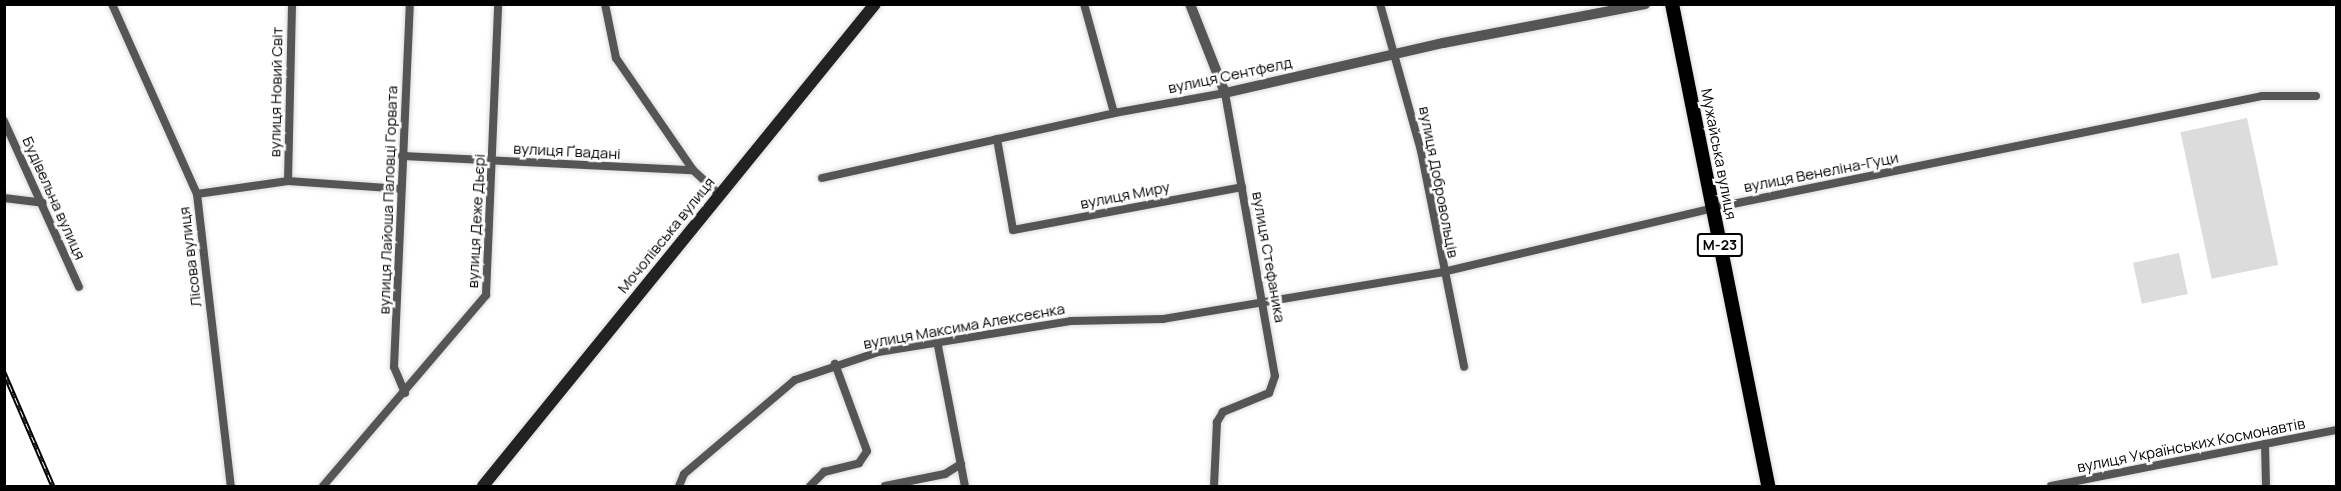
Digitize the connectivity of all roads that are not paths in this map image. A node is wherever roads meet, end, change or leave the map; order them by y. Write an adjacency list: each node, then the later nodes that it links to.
1 (112, 4): 25 (street, Лісова вулиця)
2 (292, 4): 22 (street, вулиця Новий Світ)
3 (410, 4): 18 (street, вулиця Лайоша Паловці Горвата)
4 (498, 4): 19 (street, вулиця Деже Дьєрі)
5 (605, 4): 20 (street)
6 (875, 4): 26 (main road, Мочолівська вулиця)
7 (1084, 4): 15 (street)
8 (1190, 4): 13 (street, вулиця Стефаника)
9 (1380, 4): 12 (street, вулиця Добровольців)
10 (1645, 4): 12 (street, вулиця Сентфелд)
11 (1672, 4): 29 (highway, Мужайська вулиця / М-23)
12 (1397, 53): 13 (street, вулиця Сентфелд); 30 (street, вулиця Добровольців)
13 (1226, 93): 15 (street, вулиця Сентфелд); 23 (street, вулиця Стефаника)
14 (2316, 96): 29 (street, вулиця Венеліна-Гуци)
15 (1114, 113): 17 (street, вулиця Сентфелд)
16 (4, 122): 28 (street, Будівельна вулиця)
17 (997, 139): 21 (street, вулиця Сентфелд); 23 (street, вулиця Миру)
18 (402, 156): 19 (street, вулиця Ґвадані); 24 (street, вулиця Лайоша Паловці Горвата)
19 (492, 161): 20 (street, вулиця Ґвадані); 36 (street, вулиця Деже Дьєрі)
20 (693, 170): 26 (street)
21 (822, 178)
22 (288, 181): 24 (street); 25 (street)
23 (1242, 187): 32 (street, вулиця Стефаника)
24 (401, 189): 36 (street, вулиця Лайоша Паловці Горвата)
25 (196, 194): 41 (street, Лісова вулиця)
26 (718, 194): 43 (main road, Мочолівська вулиця)
27 (4, 198): 28 (street)
28 (43, 203): 31 (street, Будівельна вулиця)
29 (1713, 207): 30 (street, вулиця Венеліна-Гуци); 49 (highway, Мужайська вулиця / М-23)
30 (1443, 272): 32 (street, вулиця Венеліна-Гуци); 35 (street, вулиця Добровольців)
31 (79, 287)
32 (1262, 300): 33 (street, вулиця Максима Алексеєнка); 48 (street, вулиця Стефаника)
33 (937, 341): 34 (street, вулиця Максима Алексеєнка); 39 (street)
34 (835, 364): 44 (street, вулиця Максима Алексеєнка); 45 (street)
35 (1464, 367)
36 (405, 393): 42 (street, вулиця Деже Дьєрі)
37 (2337, 430): 38 (street, вулиця Українських Космонавтів)
38 (2265, 444): 40 (street, вулиця Українських Космонавтів); 51 (street)
39 (961, 464): 46 (street); 47 (street)
40 (2061, 485): 50 (street, вулиця Українських Космонавтів)
41 (231, 486)
42 (323, 486)
43 (483, 486)
44 (679, 486)
45 (810, 486)
46 (885, 486)
47 (965, 486)
48 (1214, 486)
49 (1768, 486)
50 (2051, 486)
51 (2266, 486)

